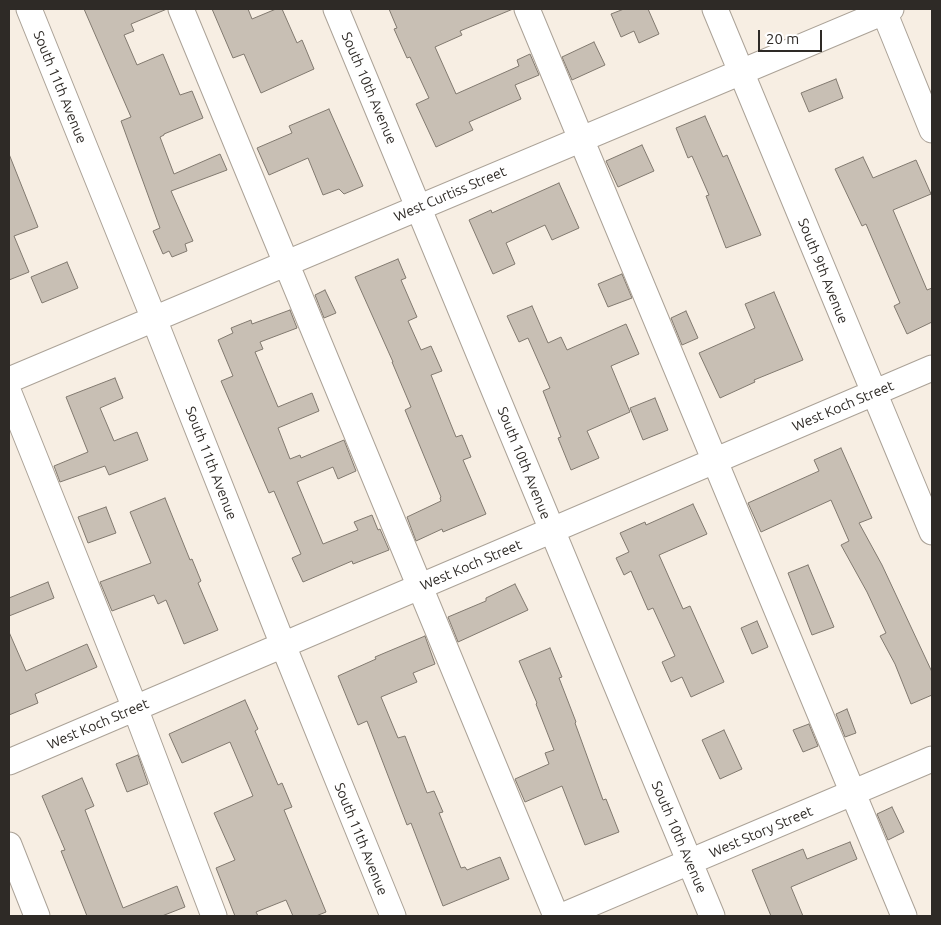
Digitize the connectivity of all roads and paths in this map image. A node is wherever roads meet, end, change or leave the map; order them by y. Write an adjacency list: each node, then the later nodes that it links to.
1 (29, 9): 12 (street, South 11th Avenue)
2 (181, 9): 11 (street)
3 (336, 9): 10 (street, South 10th Avenue)
4 (527, 9): 9 (street)
5 (716, 9): 7 (street, South 9th Avenue)
6 (886, 10): 7 (street, West Curtiss Street); 8 (street)
7 (741, 72): 9 (street, West Curtiss Street); 16 (street, South 9th Avenue)
8 (932, 130)
9 (581, 139): 10 (street, West Curtiss Street); 17 (street)
10 (418, 208): 11 (street, West Curtiss Street); 18 (street, South 10th Avenue)
11 (286, 263): 12 (street, West Curtiss Street); 20 (street)
12 (154, 319): 14 (street, West Curtiss Street); 21 (street, South 11th Avenue)
13 (932, 368): 16 (street, West Koch Street)
14 (9, 380)
15 (9, 393): 22 (street)
16 (874, 393): 17 (street, West Koch Street); 19 (street, South 9th Avenue)
17 (714, 461): 18 (street, West Koch Street); 25 (street)
18 (552, 530): 20 (street, West Koch Street); 27 (street, South 10th Avenue)
19 (932, 532)
20 (419, 587): 21 (street, West Koch Street); 31 (street)
21 (283, 645): 22 (street, West Koch Street); 30 (street, South 11th Avenue)
22 (135, 708): 24 (street, West Koch Street); 29 (street)
23 (932, 759): 25 (street, West Story Street)
24 (9, 762)
25 (854, 793): 27 (street, West Story Street); 34 (street)
26 (9, 845): 28 (street)
27 (690, 862): 32 (street, West Story Street); 33 (street, South 10th Avenue)
28 (37, 916)
29 (214, 916)
30 (393, 916)
31 (556, 916)
32 (562, 916)
33 (712, 916)
34 (904, 916)

